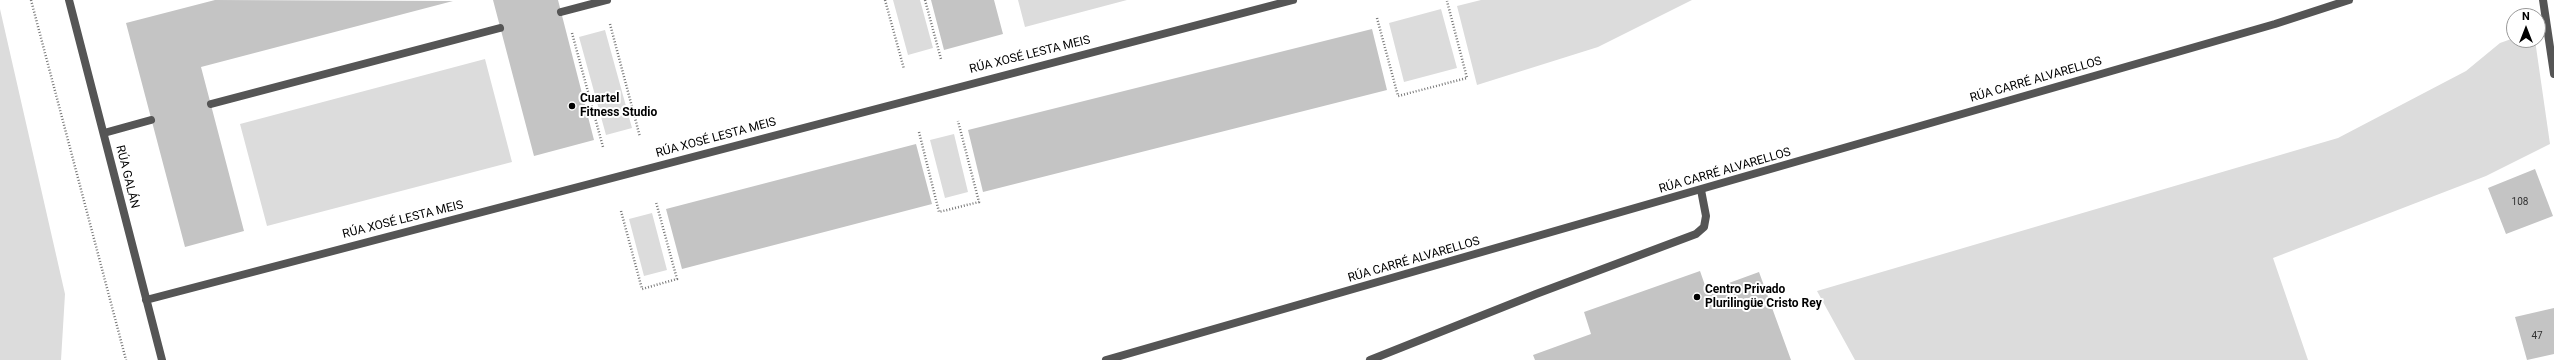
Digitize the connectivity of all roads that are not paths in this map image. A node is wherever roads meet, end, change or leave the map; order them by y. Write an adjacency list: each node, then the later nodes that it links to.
1 (70, 0): 11 (street, RÚA GALÁN)
2 (607, 0): 6 (street)
3 (1293, 0): 13 (street, RÚA XOSÉ LESTA MEIS)
4 (2349, 0): 12 (street, RÚA CARRÉ ALVARELLOS)
5 (2543, 0): 8 (street)
6 (561, 12)
7 (500, 28): 9 (street)
8 (2554, 74)
9 (211, 104)
10 (152, 120): 11 (street)
11 (104, 133): 13 (street, RÚA GALÁN)
12 (1701, 190): 15 (street, RÚA CARRÉ ALVARELLOS); 16 (street)
13 (146, 300): 14 (street, RÚA GALÁN)
14 (162, 360)
15 (1106, 360)
16 (1370, 360)

